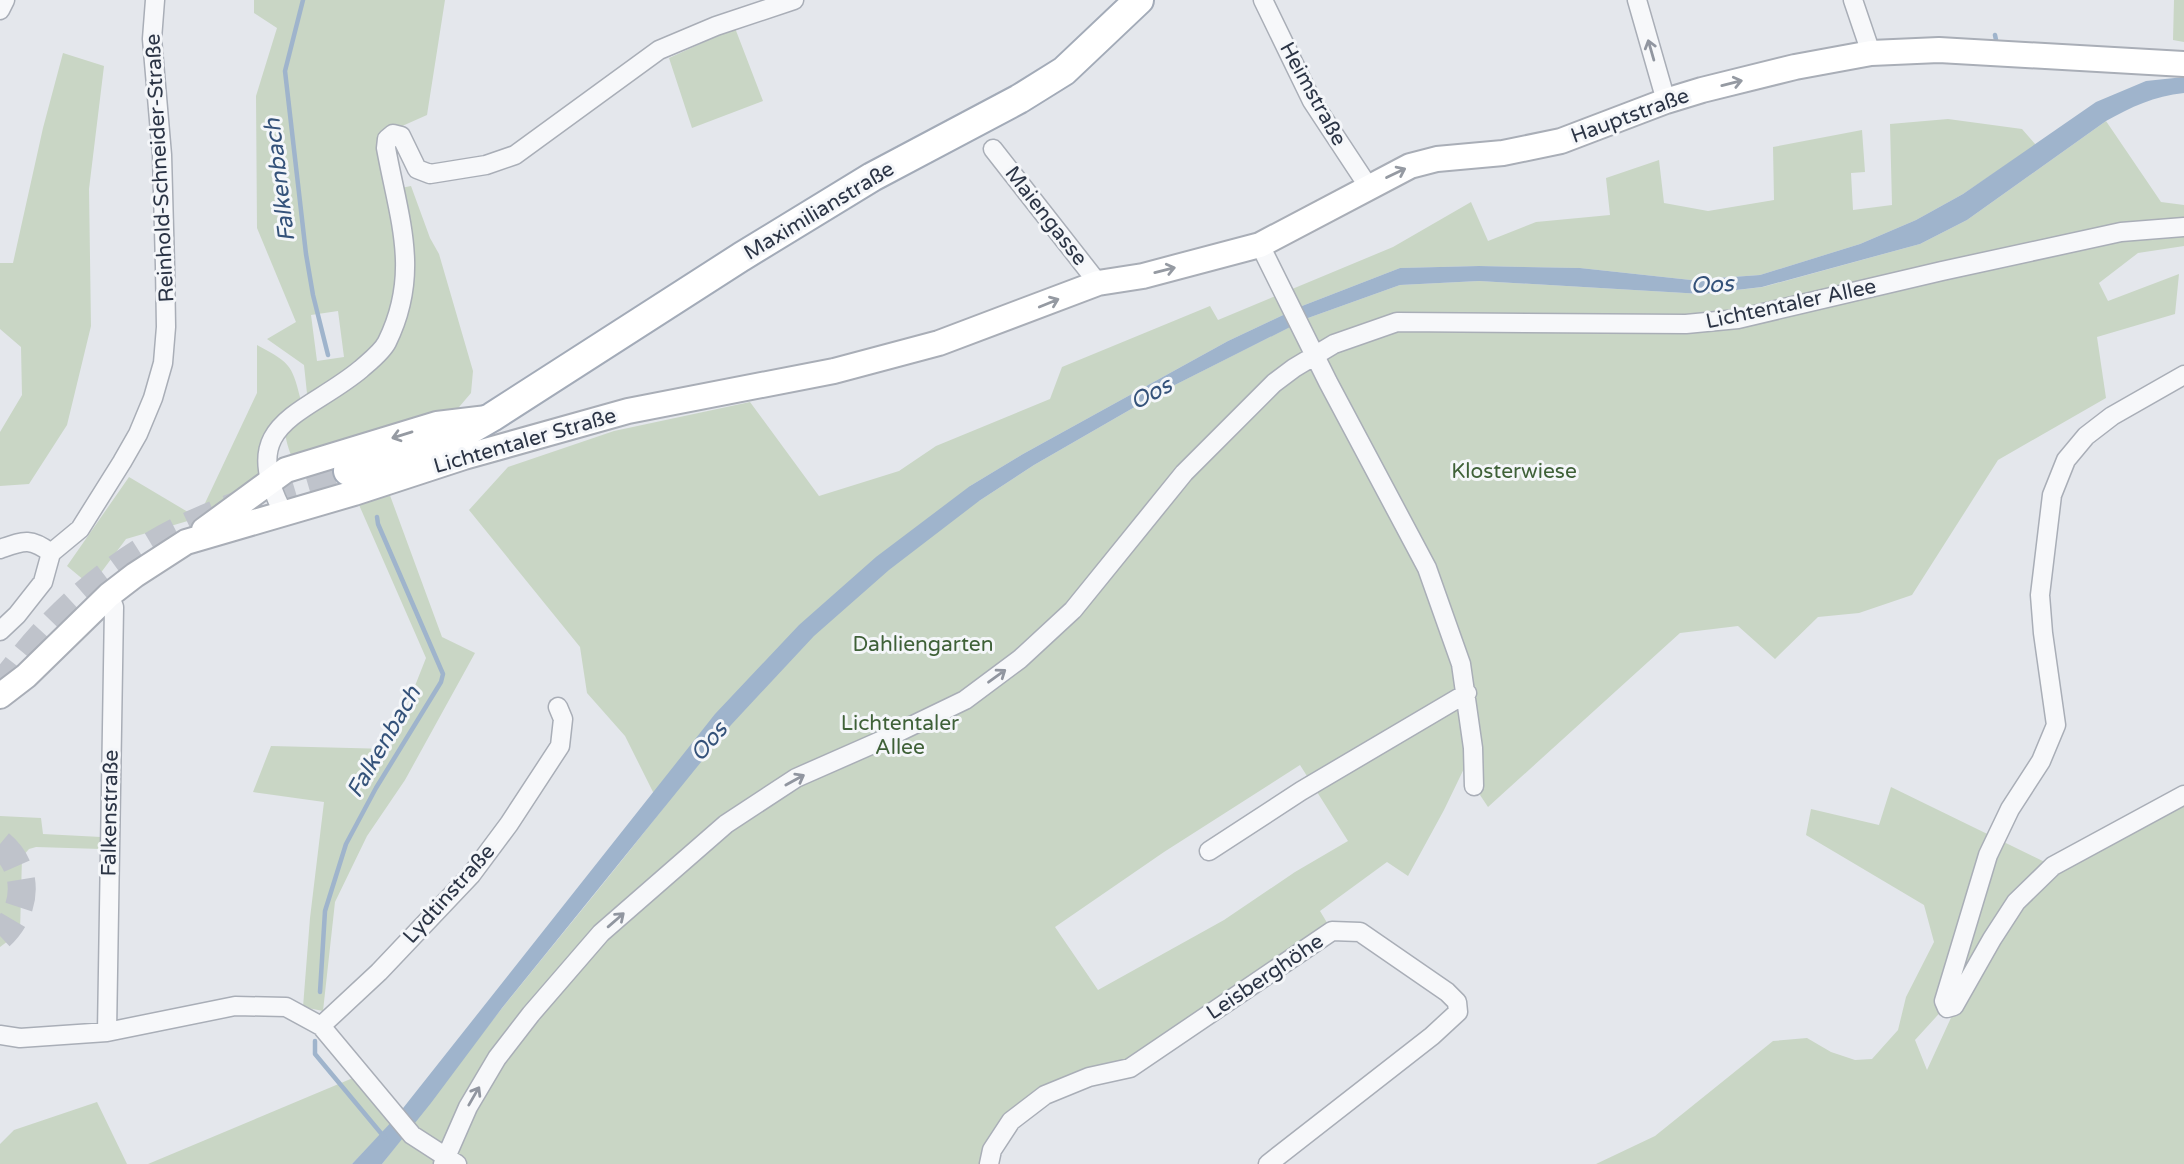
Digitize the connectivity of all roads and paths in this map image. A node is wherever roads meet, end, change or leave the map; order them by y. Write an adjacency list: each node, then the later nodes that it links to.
1 (5, 0): 8 (street)
2 (155, 0): 25 (street, Reinhold-Schneider-Straße)
3 (794, 0): 21 (street)
4 (1139, 0): 19 (main road, Maximilianstraße)
5 (1263, 0): 13 (street, Heimstraße)
6 (1637, 0): 11 (street, one-way to 6)
7 (1853, 0): 9 (street)
8 (0, 10)
9 (1871, 53): 10 (main road, Hauptstraße); 11 (main road, Hauptstraße, one-way to 9)
10 (2184, 64)
11 (1666, 101): 13 (main road, Hauptstraße, one-way to 11)
12 (993, 149): 16 (street, Maiengasse)
13 (1368, 186): 15 (main road, Hauptstraße)
14 (2184, 227): 17 (street, Lichtentaler Allee)
15 (1260, 245): 16 (main road, Hauptstraße, one-way to 15); 17 (street)
16 (1098, 283): 22 (main road, Lichtentaler Straße, one-way to 16)
17 (1314, 355): 28 (street); 38 (street, Lichtentaler Allee, one-way to 17)
18 (2184, 375): 32 (street)
19 (492, 417): 20 (main road, Maximilianstraße); 21 (main road, Maximilianstraße, one-way to 21)
20 (348, 471)
21 (269, 482): 22 (street); 23 (main road, Maximilianstraße)
22 (283, 512): 23 (main road, Lichtentaler Straße)
23 (186, 542): 26 (main road, Lichtentaler Straße)
24 (0, 549): 25 (street)
25 (51, 553): 27 (street)
26 (109, 595): 29 (main road, Lichtentaler Straße); 35 (street, Falkenstraße)
27 (0, 631)
28 (1467, 693): 31 (street); 33 (street)
29 (0, 696)
30 (558, 707): 34 (street, Lydtinstraße)
31 (1474, 786)
32 (2184, 794)
33 (1209, 851)
34 (321, 1026): 35 (street); 38 (street)
35 (107, 1032): 36 (street)
36 (0, 1035)
37 (1277, 1161): 39 (street, Leisberghöhe)
38 (448, 1162)
39 (989, 1164)

